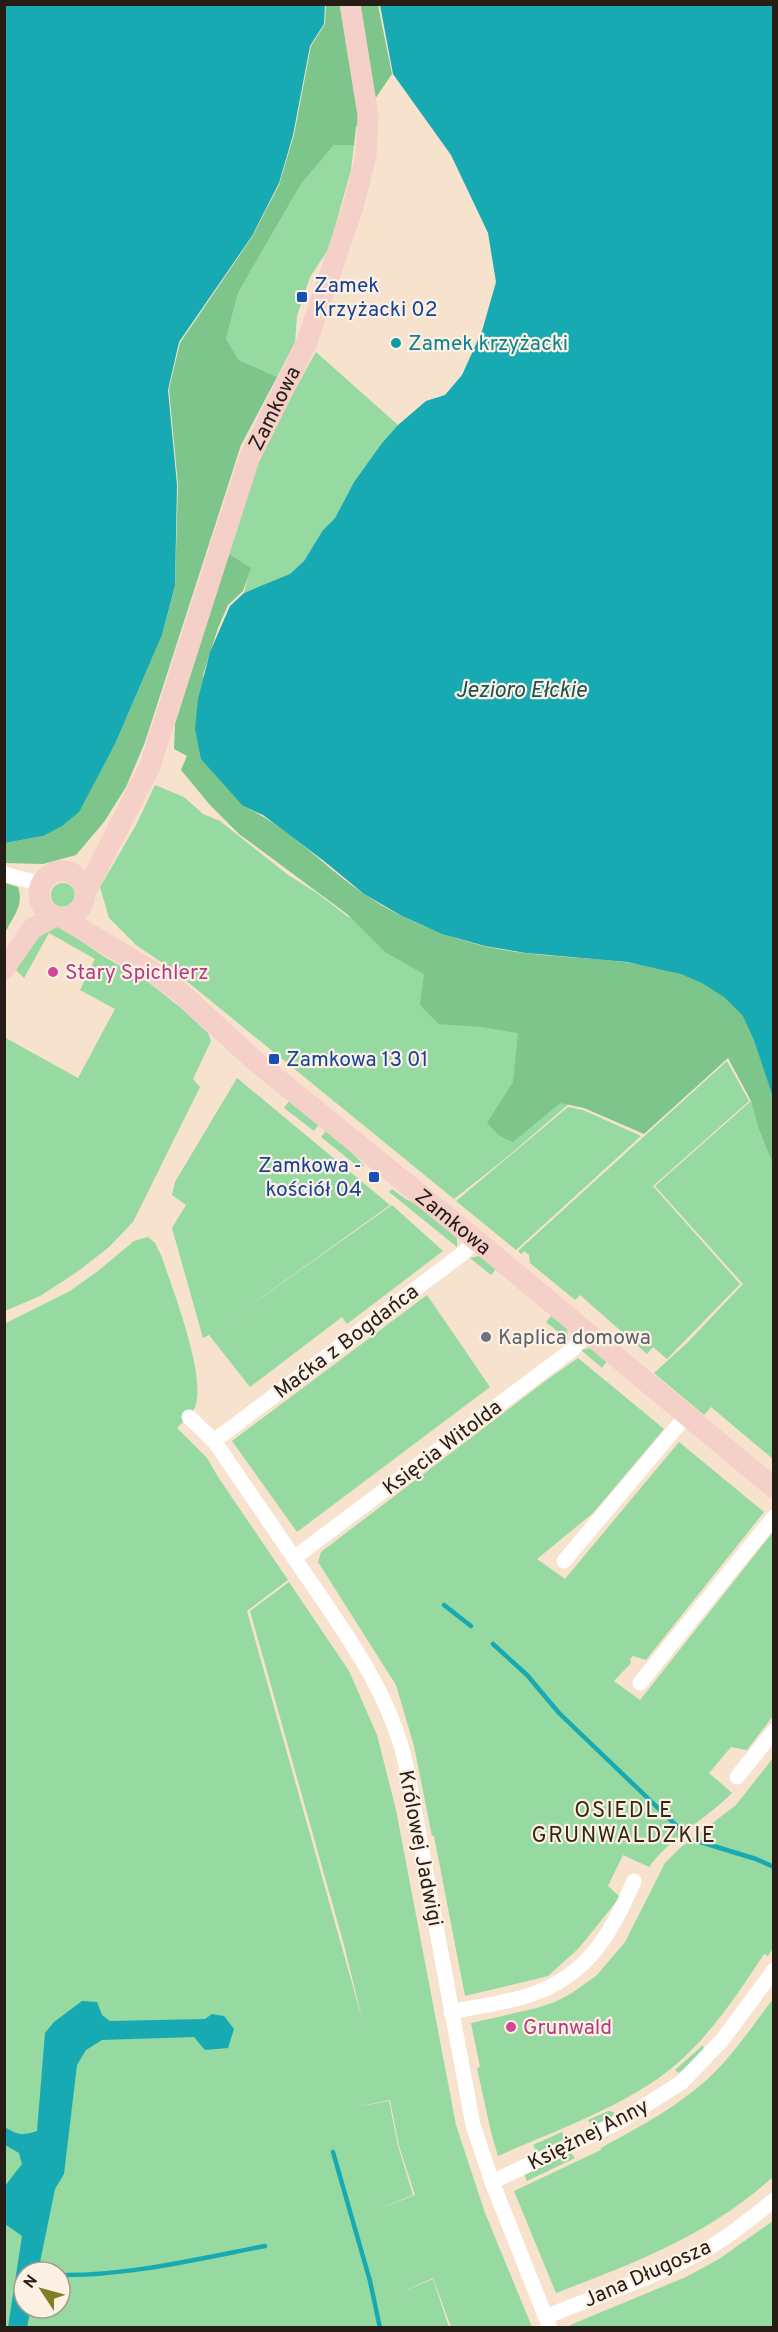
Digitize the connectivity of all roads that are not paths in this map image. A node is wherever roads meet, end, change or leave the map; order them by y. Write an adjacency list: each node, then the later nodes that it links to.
1 (350, 4): 2 (street, Zamkowa)
2 (132, 804): 3 (street, Zamkowa); 6 (street, Zamkowa)
3 (67, 872): 5 (street); 6 (street)
4 (4, 874): 5 (street)
5 (41, 890): 7 (street); 8 (street)
6 (84, 898): 7 (street); 9 (street, Zamkowa)
7 (58, 917): 9 (street, Zamkowa); 10 (street)
8 (4, 956)
9 (132, 959): 11 (street, Zamkowa)
10 (4, 969)
11 (476, 1240): 12 (street, Zamkowa); 15 (street, Maćka z Bogdańca)
12 (587, 1332): 13 (street, Zamkowa); 18 (street, Księcia Witolda)
13 (686, 1416): 16 (street, Zamkowa); 19 (street)
14 (189, 1418): 15 (street, Królowej Jadwigi)
15 (214, 1441): 18 (street, Królowej Jadwigi)
16 (774, 1488)
17 (774, 1517): 20 (street)
18 (294, 1558): 25 (street, Królowej Jadwigi)
19 (564, 1562)
20 (640, 1683)
21 (774, 1731): 22 (street)
22 (737, 1777)
23 (634, 1881): 25 (street)
24 (772, 1969): 26 (street, Księżnej Anny)
25 (452, 2012): 26 (street, Królowej Jadwigi)
26 (492, 2182): 28 (street, Królowej Jadwigi)
27 (774, 2200): 28 (street, Jana Długosza)
28 (548, 2322)

